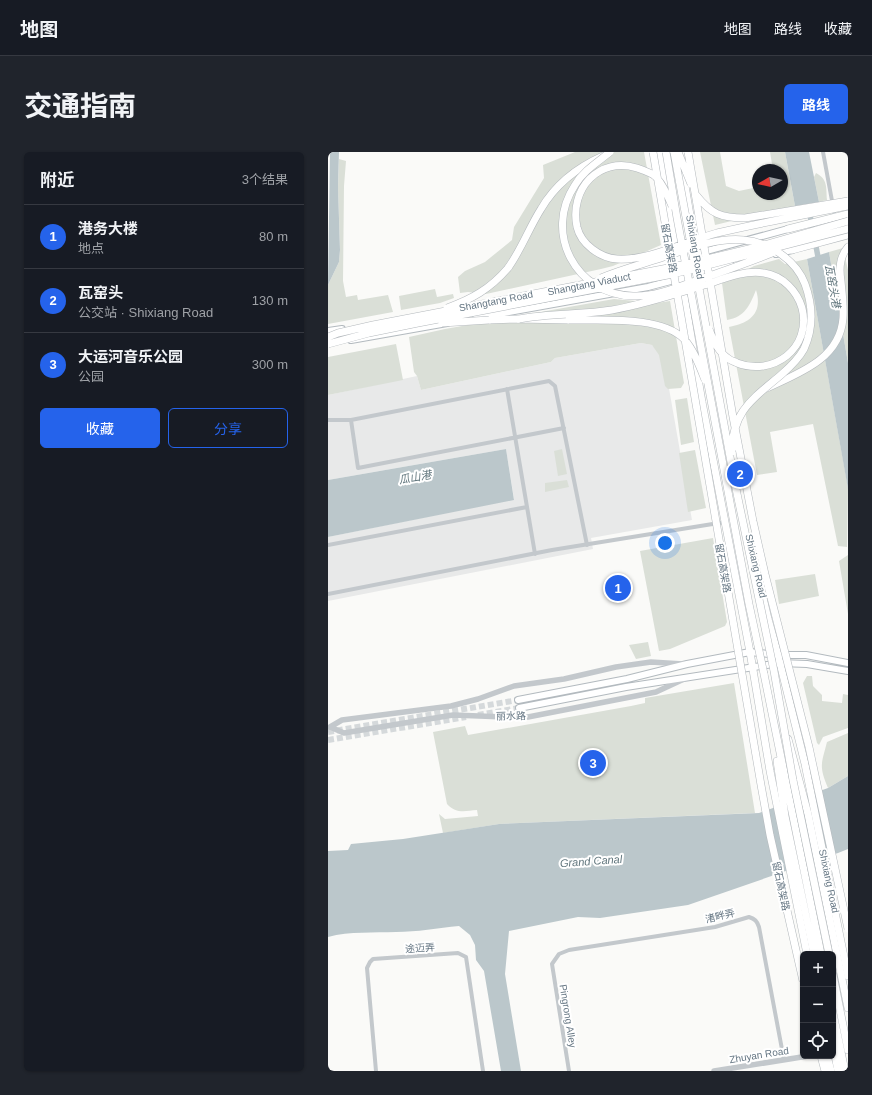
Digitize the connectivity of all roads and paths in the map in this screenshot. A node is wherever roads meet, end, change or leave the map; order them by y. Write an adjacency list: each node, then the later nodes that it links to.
1 (610, 152): 18 (main road, bridge); 25 (main road, bridge)
2 (653, 152): 65 (main road, 留石高架路, bridge)
3 (660, 152): 21 (main road, Shixiang Road)
4 (666, 152): 13 (main road, 留石高架路, bridge)
5 (674, 152): 27 (main road, bridge)
6 (678, 152): 9 (main road, bridge); 20 (main road, Shixiang Road)
7 (688, 152): 59 (main road, bridge)
8 (823, 152): 12 (street)
9 (848, 201)
10 (848, 206): 13 (main road, bridge)
11 (848, 214): 12 (main road, Shangtang Road)
12 (835, 217): 16 (main road, Shangtang Road)
13 (677, 218): 34 (main road, 留石高架路, bridge)
14 (848, 222): 24 (main road, Shangtang Viaduct, bridge)
15 (848, 229): 18 (main road, Shangtang Viaduct, bridge)
16 (788, 230): 20 (main road, Shangtang Road)
17 (848, 235): 18 (main road, Shangtang Road)
18 (793, 247): 22 (main road, Shangtang Road); 28 (main road, Shangtang Viaduct, bridge)
19 (848, 247): 33 (main road)
20 (696, 254): 21 (main road, Shangtang Road); 22 (main road, Shixiang Road)
21 (678, 259): 23 (main road, Shixiang Road); 29 (main road, Shangtang Road)
22 (700, 274): 23 (main road, Shangtang Road); 47 (main road, Shixiang Road)
23 (682, 278): 31 (main road, Shangtang Road); 41 (main road, Shixiang Road)
24 (584, 284): 25 (main road, Shangtang Viaduct, bridge); 33 (main road, bridge)
25 (426, 316): 30 (main road, Shangtang Viaduct, bridge)
26 (519, 318): 27 (main road, bridge); 28 (main road, bridge); 34 (main road, bridge)
27 (704, 319): 39 (main road, bridge)
28 (418, 323): 31 (main road, Shangtang Viaduct, bridge)
29 (328, 331)
30 (328, 337)
31 (328, 343)
32 (507, 389): 36 (street); 37 (street); 38 (street)
33 (765, 389): 39 (main road, bridge)
34 (712, 400): 56 (main road, 留石高架路, bridge)
35 (328, 420): 36 (street)
36 (351, 420): 38 (street)
37 (564, 428): 38 (street); 43 (street)
38 (515, 438): 40 (street)
39 (735, 484): 57 (main road, bridge)
40 (527, 507): 42 (street); 44 (street)
41 (725, 522): 43 (street); 46 (main road, Shixiang Road)
42 (328, 545)
43 (587, 545): 44 (street)
44 (535, 554): 45 (street)
45 (328, 594)
46 (750, 652): 47 (main road, 丽水路); 50 (main road, 丽水路); 51 (main road, Shixiang Road)
47 (778, 655): 48 (main road, 丽水路); 49 (main road, Shixiang Road)
48 (848, 662)
49 (780, 663): 51 (main road, 丽水路); 52 (main road, 丽水路); 66 (main road, Shixiang Road)
50 (687, 664): 54 (main road, 丽水路); 58 (street, 丽水路)
51 (752, 668): 53 (main road, 丽水路); 60 (main road, Shixiang Road)
52 (848, 671)
53 (689, 677): 55 (main road, 丽水路); 58 (street, 丽水路)
54 (518, 700)
55 (519, 708)
56 (772, 715): 61 (main road); 62 (main road, 留石高架路)
57 (784, 724): 63 (main road, bridge); 68 (main road, bridge)
58 (329, 727)
59 (848, 930)
60 (806, 951)
61 (813, 951)
62 (820, 951)
63 (828, 951)
64 (552, 964): 75 (street, 渚畔弄); 78 (street, Pingrong Alley)
65 (800, 968)
66 (848, 976)
67 (835, 987): 70 (main road)
68 (848, 1008)
69 (835, 1023): 83 (main road)
70 (848, 1050)
71 (800, 1057): 75 (street, Zhuyan Road)
72 (822, 1059): 80 (main road)
73 (828, 1059): 81 (main road)
74 (836, 1059): 82 (main road)
75 (784, 1060): 79 (street, Zhuyan Road)
76 (376, 1071): 77 (street, 途迈弄)
77 (483, 1071)
78 (568, 1071)
79 (714, 1071)
80 (825, 1071)
81 (831, 1071)
82 (838, 1071)
83 (845, 1071)

